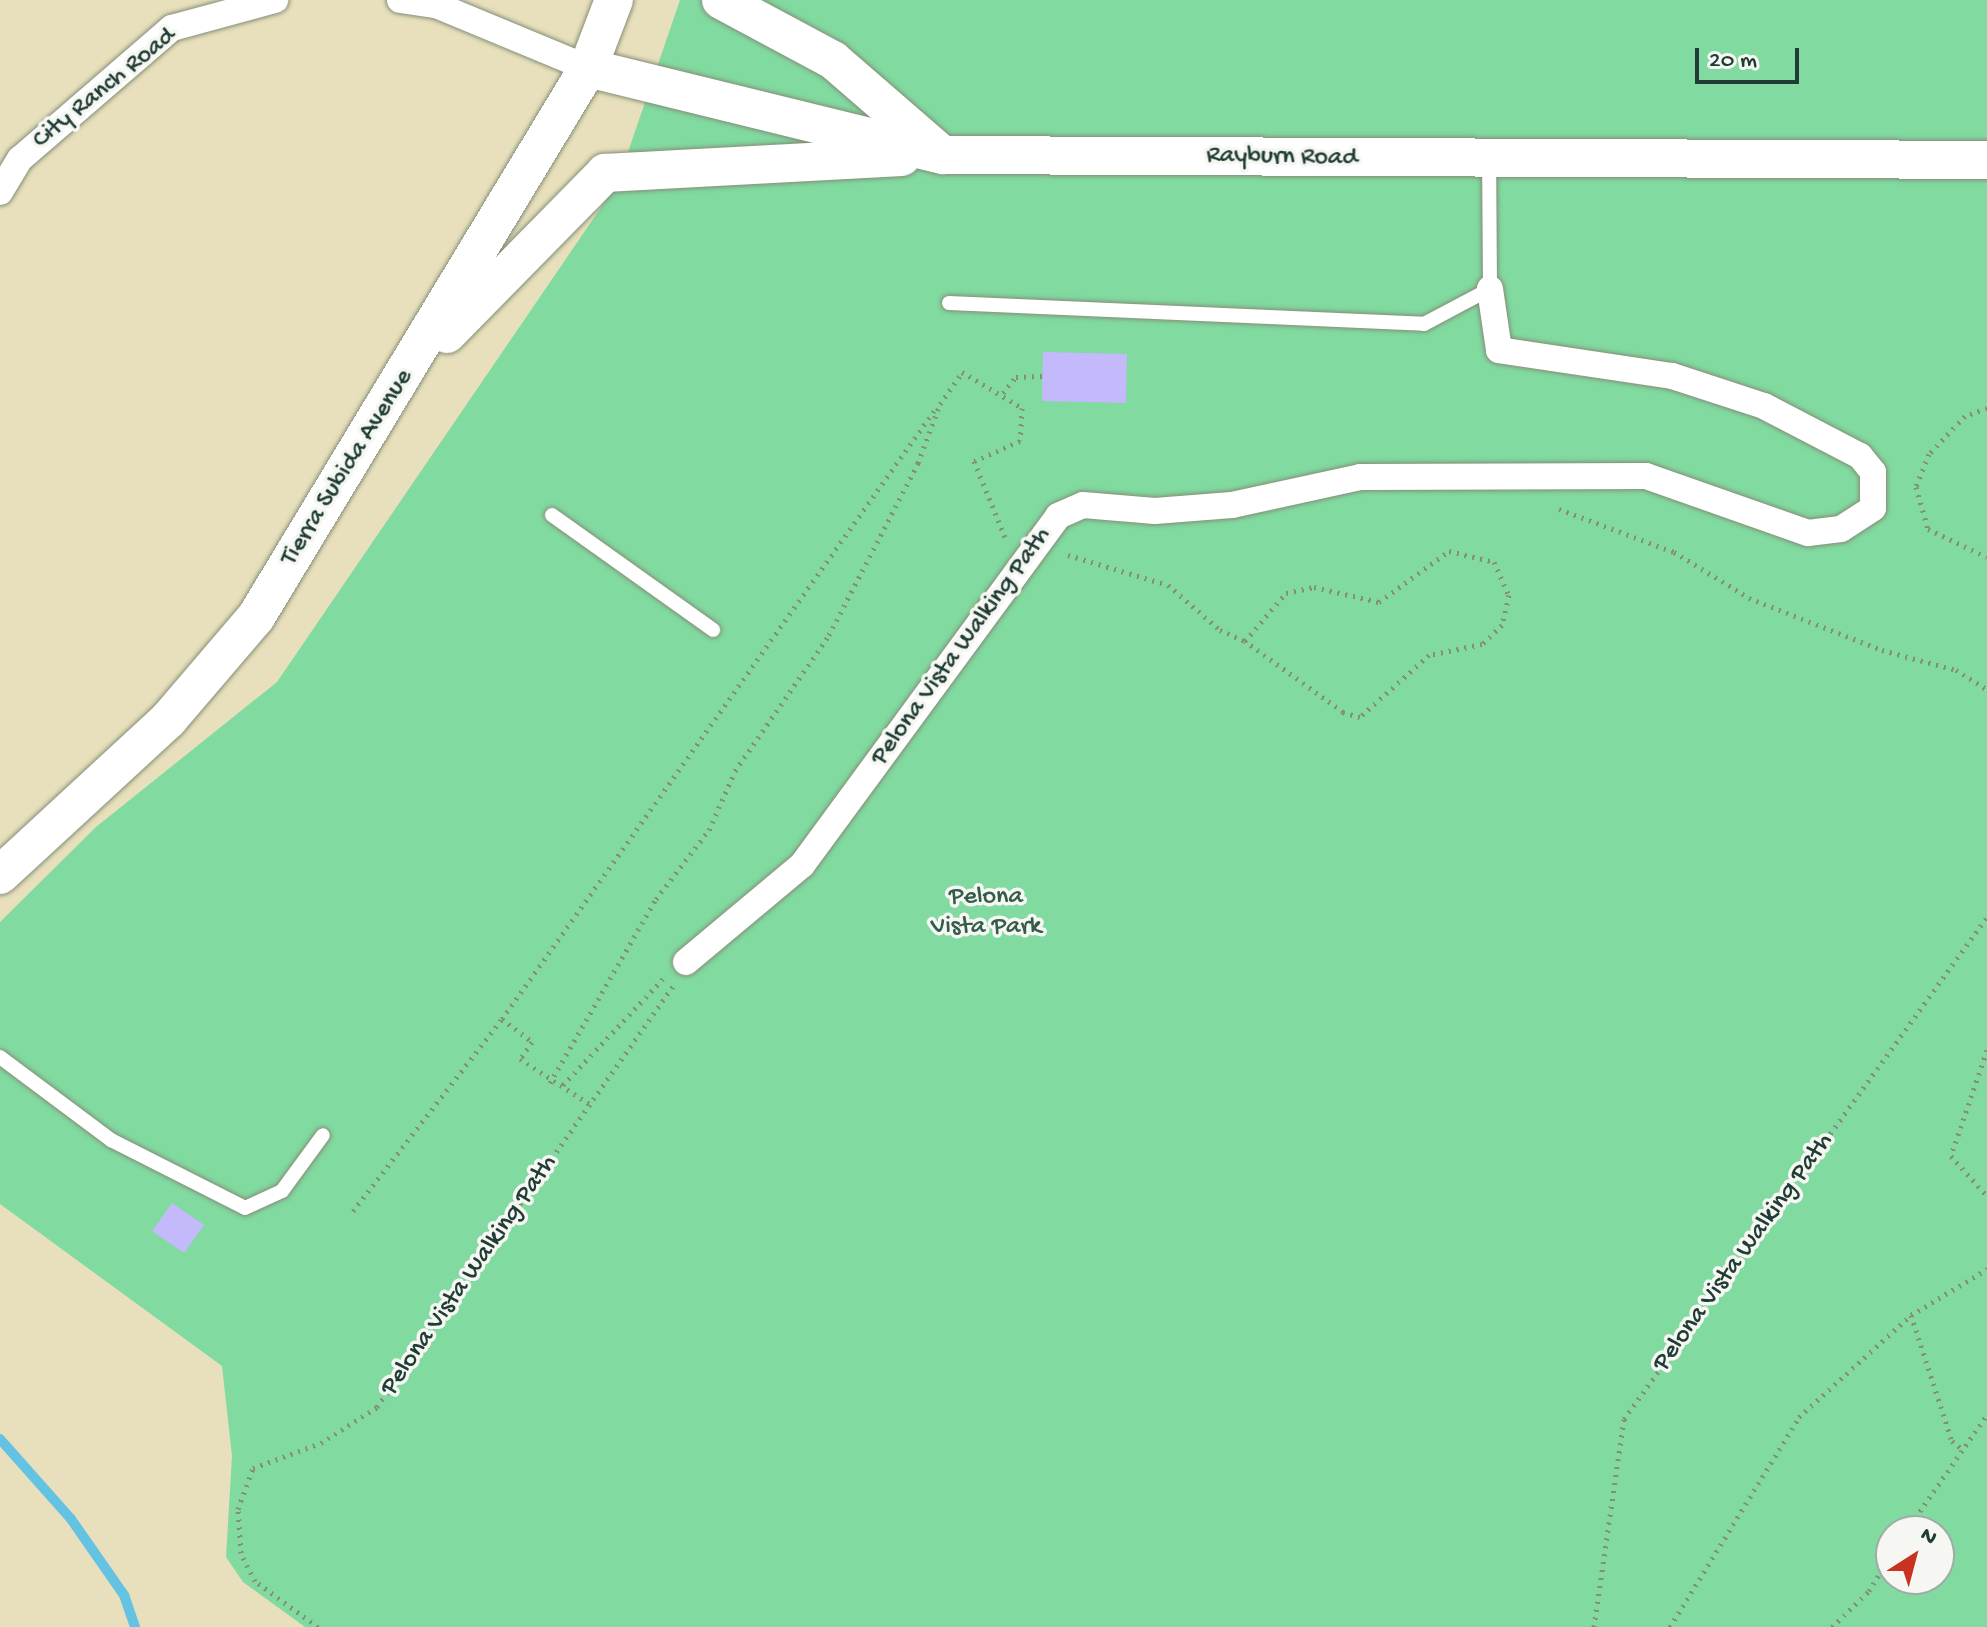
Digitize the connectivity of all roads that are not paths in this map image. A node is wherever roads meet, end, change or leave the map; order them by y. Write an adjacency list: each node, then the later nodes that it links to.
1 (275, 0): 9 (street, City Ranch Road)
2 (400, 0): 5 (street)
3 (614, 0): 5 (main road, Tierra Subida Avenue)
4 (721, 0): 6 (main road)
5 (588, 68): 6 (main road, Rayburn Road); 12 (main road, Tierra Subida Avenue)
6 (943, 155): 7 (main road, Rayburn Road); 12 (main road)
7 (1489, 160): 8 (main road, Rayburn Road); 10 (lane)
8 (1987, 160)
9 (0, 192)
10 (1490, 289): 11 (lane); 16 (street, Pelona Vista Walking Path)
11 (949, 303)
12 (403, 379): 15 (main road, Tierra Subida Avenue)
13 (552, 515): 14 (lane)
14 (713, 630)
15 (0, 875)
16 (686, 962)
17 (0, 1057): 18 (lane)
18 (323, 1135)

